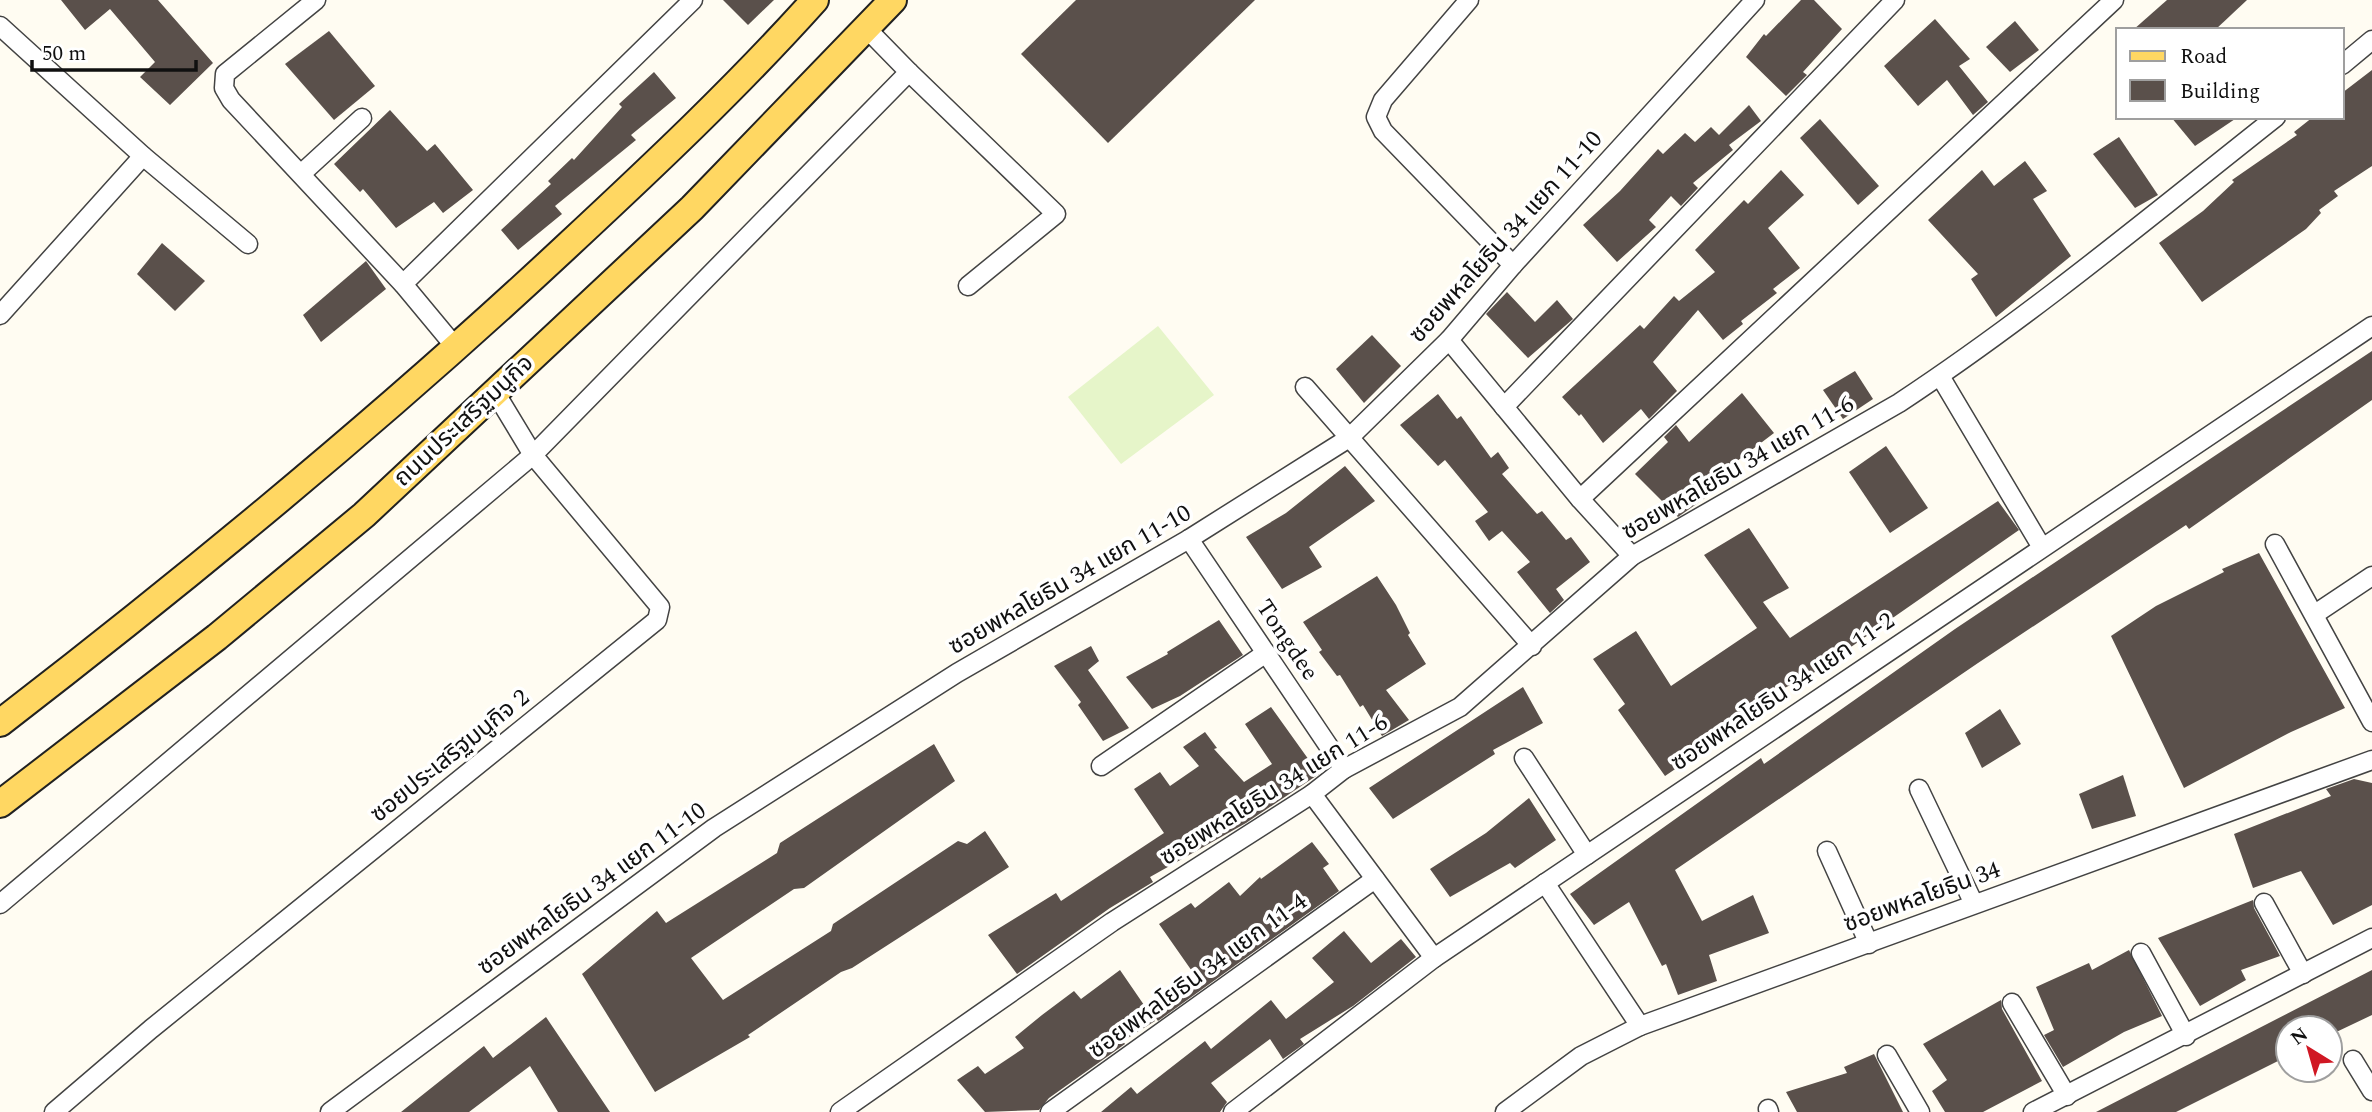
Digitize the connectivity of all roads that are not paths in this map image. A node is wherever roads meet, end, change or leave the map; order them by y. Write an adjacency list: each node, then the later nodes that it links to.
1 (316, 0): 17 (street)
2 (693, 0): 20 (street)
3 (815, 0): 25 (main road)
4 (893, 0): 10 (main road, ถนนประเสริฐมนูกิจ)
5 (1469, 0): 19 (street)
6 (1755, 0): 19 (street, ซอยพหลโยธิน 34 แยก 11-10)
7 (1895, 0): 29 (street)
8 (2114, 0): 32 (street)
9 (0, 26): 16 (street)
10 (866, 28): 13 (street); 28 (main road, ถนนประเสริฐมนูกิจ)
11 (2372, 40): 12 (street)
12 (2344, 63)
13 (909, 72): 21 (street); 31 (street)
14 (362, 118): 17 (street)
15 (2274, 119): 26 (street, ซอยพหลโยธิน 34 แยก 11-6)
16 (143, 156): 18 (street); 22 (street)
17 (301, 174): 20 (street)
18 (248, 244)
19 (1513, 265): 24 (street, ซอยพหลโยธิน 34 แยก 11-10)
20 (403, 284): 25 (street)
21 (968, 286)
22 (0, 315)
23 (2372, 326): 35 (street, ซอยพหลโยธิน 34 แยก 11-2)
24 (1449, 340): 29 (street); 30 (street, ซอยพหลโยธิน 34 แยก 11-10)
25 (457, 349): 42 (main road)
26 (1940, 376): 35 (street); 36 (street, ซอยพหลโยธิน 34 แยก 11-6)
27 (1305, 387): 30 (street)
28 (495, 392): 31 (street, ซอยประเสริฐมนูกิจ 2); 49 (main road, ถนนประเสริฐมนูกิจ)
29 (1504, 407): 32 (street)
30 (1349, 438): 33 (street, ซอยพหลโยธิน 34 แยก 11-10); 39 (street)
31 (533, 455): 55 (street); 69 (street, ซอยประเสริฐมนูกิจ 2)
32 (1580, 499): 36 (street)
33 (1189, 539): 40 (street, Tongdee); 70 (street, ซอยพหลโยธิน 34 แยก 11-10)
34 (2275, 544): 38 (street)
35 (2041, 546): 51 (street, ซอยพหลโยธิน 34 แยก 11-2)
36 (1632, 556): 39 (street, ซอยพหลโยธิน 34 แยก 11-6)
37 (2372, 576): 38 (street)
38 (2315, 614): 41 (street)
39 (1532, 646): 46 (street, ซอยพหลโยธิน 34 แยก 11-6)
40 (1266, 653): 45 (street); 46 (street, Tongdee)
41 (2372, 722)
42 (0, 723)
43 (1524, 758): 51 (street)
44 (2372, 760): 56 (street, ซอยพหลโยธิน 34)
45 (1101, 766)
46 (1344, 769): 48 (street, ซอยพหลโยธิน 34 แยก 11-6)
47 (1919, 789): 56 (street)
48 (1312, 793): 52 (street); 71 (street, ซอยพหลโยธิน 34 แยก 11-6)
49 (0, 804)
50 (1826, 851): 58 (street)
51 (1587, 855): 53 (street, ซอยพหลโยธิน 34 แยก 11-2)
52 (1375, 879): 60 (street); 72 (street, ซอยพหลโยธิน 34 แยก 11-4)
53 (1545, 883): 60 (street, ซอยพหลโยธิน 34 แยก 11-2); 63 (street)
54 (2264, 903): 61 (street)
55 (0, 904)
56 (1974, 904): 58 (street, ซอยพหลโยธิน 34)
57 (2372, 938): 61 (street)
58 (1869, 943): 63 (street, ซอยพหลโยธิน 34)
59 (2141, 953): 64 (street)
60 (1434, 958): 73 (street, ซอยพหลโยธิน 34 แยก 11-2)
61 (2303, 974): 64 (street)
62 (2012, 1003): 68 (street)
63 (1640, 1026): 74 (street, ซอยพหลโยธิน 34)
64 (2186, 1036): 68 (street)
65 (1887, 1055): 75 (street)
66 (2353, 1060): 67 (street)
67 (2372, 1091)
68 (2067, 1096): 76 (street)
69 (54, 1112)
70 (330, 1112)
71 (839, 1112)
72 (1050, 1112)
73 (1233, 1112)
74 (1505, 1112)
75 (1920, 1112)
76 (2033, 1112)

